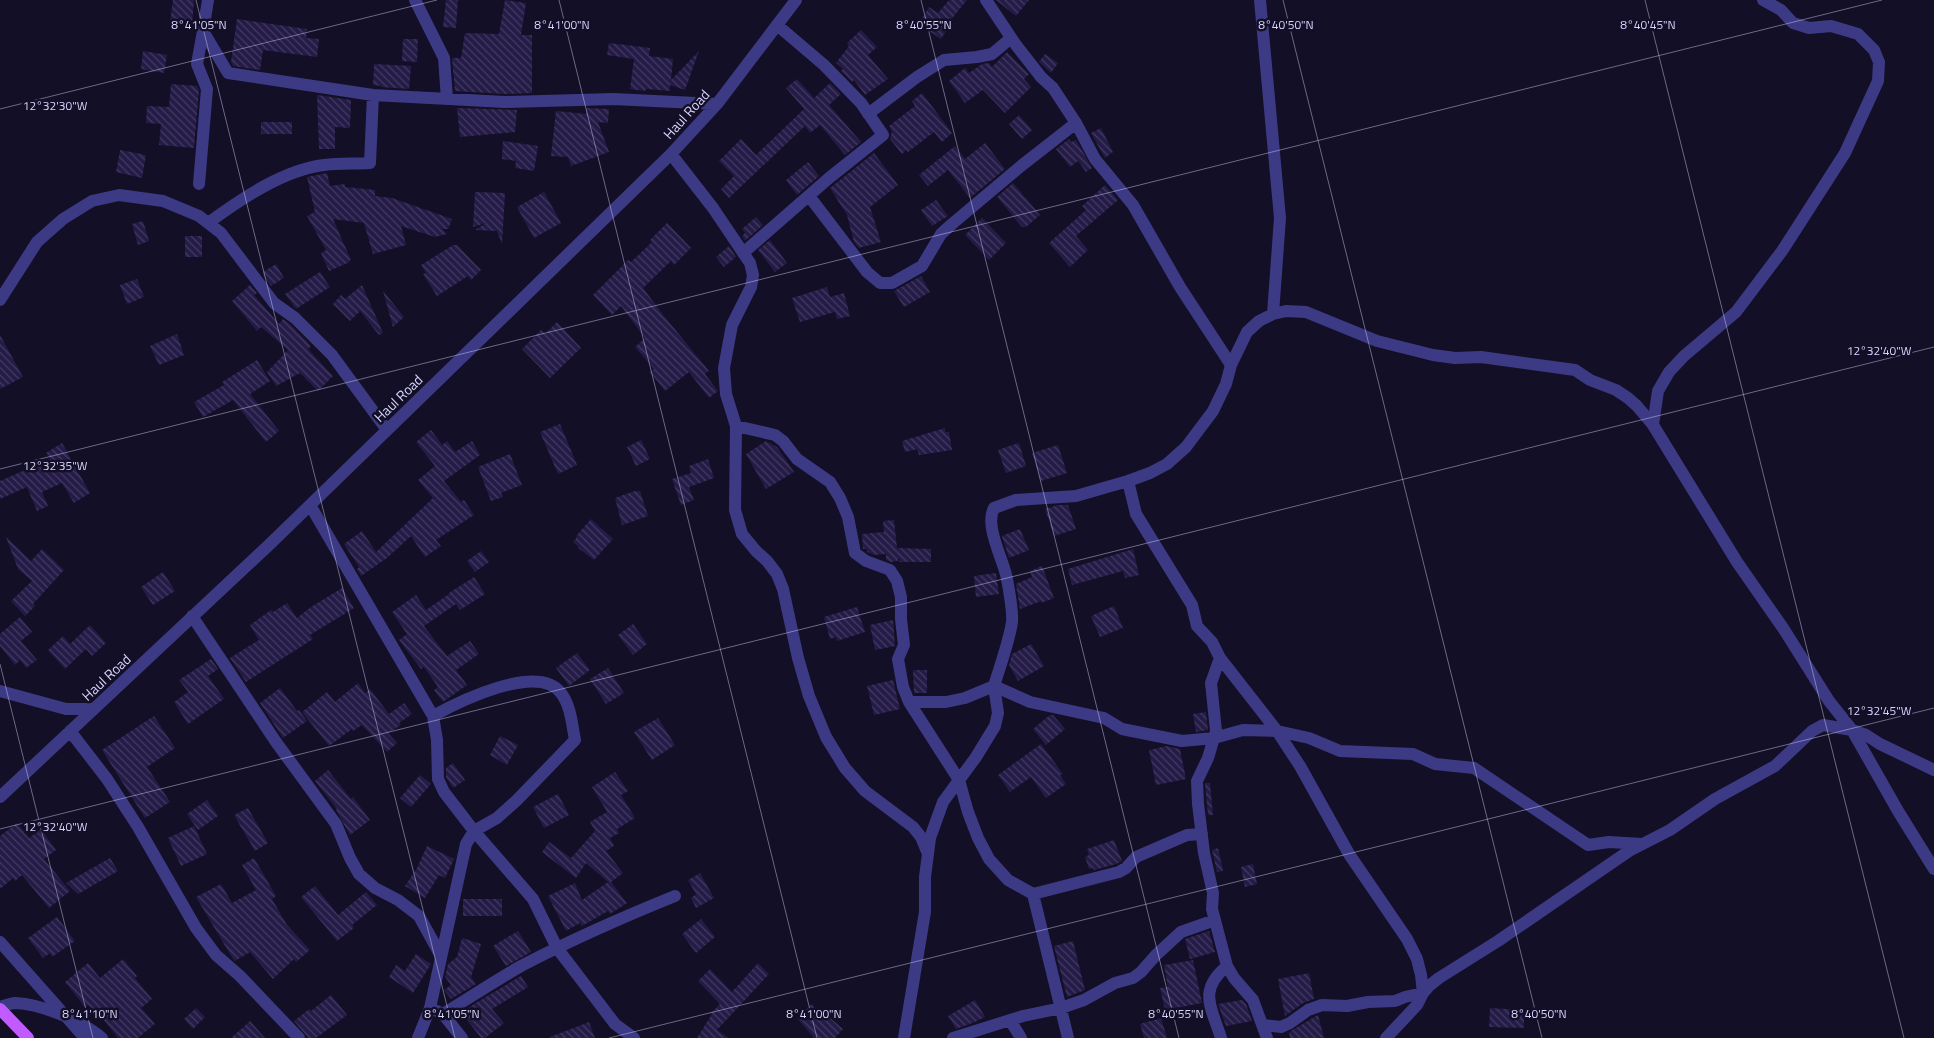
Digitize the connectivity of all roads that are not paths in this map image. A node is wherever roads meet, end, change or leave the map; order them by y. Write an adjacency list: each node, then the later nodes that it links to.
1 (208, 0): 8 (street)
2 (415, 0): 11 (street)
3 (796, 0): 7 (street, Haul Road)
4 (986, 0): 9 (street)
5 (1260, 0): 21 (street)
6 (1763, 0): 23 (street)
7 (777, 25): 12 (street, Haul Road); 13 (street)
8 (203, 31): 10 (street); 16 (street)
9 (1011, 38): 13 (street); 14 (street)
10 (373, 95): 11 (street); 18 (street)
11 (447, 99): 12 (street)
12 (716, 104): 15 (street, Haul Road)
13 (868, 114): 17 (street)
14 (1076, 123): 17 (street); 22 (street)
15 (671, 154): 19 (street); 25 (street, Haul Road)
16 (199, 184)
17 (808, 196): 19 (street)
18 (208, 223): 20 (street); 25 (street)
19 (743, 253): 24 (street)
20 (0, 300)
21 (1273, 314): 22 (street); 23 (street)
22 (1231, 365): 26 (street)
23 (1653, 424): 35 (street)
24 (736, 426): 32 (street); 45 (street)
25 (387, 430): 27 (street, Haul Road)
26 (1128, 481): 29 (street); 30 (street)
27 (310, 505): 28 (street, Haul Road); 34 (street)
28 (192, 616): 33 (street, Haul Road); 52 (street)
29 (1220, 658): 37 (street); 38 (street)
30 (994, 686): 32 (street); 38 (street); 40 (street)
31 (0, 691): 33 (street)
32 (910, 702): 40 (street)
33 (94, 709): 36 (street, Haul Road)
34 (433, 716): 42 (street); 42 (street)
35 (1852, 730): 39 (street); 44 (street); 46 (street)
36 (70, 731): 41 (street, Haul Road); 65 (street)
37 (1277, 731): 38 (street); 44 (street); 54 (street)
38 (1214, 738): 43 (street)
39 (1934, 770)
40 (959, 780): 45 (street); 47 (street)
41 (0, 797)
42 (474, 831): 51 (street); 52 (street)
43 (1202, 834): 47 (street); 49 (street)
44 (1642, 844): 54 (street)
45 (928, 854): 69 (street)
46 (1934, 869)
47 (1033, 894): 57 (street)
48 (675, 896): 51 (street)
49 (1215, 920): 53 (street); 57 (street)
50 (0, 942): 59 (street)
51 (557, 948): 58 (street); 68 (street)
52 (442, 956): 56 (street)
53 (1227, 966): 61 (street); 73 (street)
54 (1423, 994): 61 (street); 75 (street)
55 (0, 1008): 59 (street); 62 (main road)
56 (430, 1008): 58 (street); 66 (street)
57 (1062, 1008): 60 (street); 72 (street)
58 (442, 1014): 67 (street)
59 (67, 1018): 63 (street); 64 (street)
60 (1010, 1020): 70 (street); 71 (street)
61 (1263, 1025): 74 (street)
62 (28, 1038)
63 (85, 1038)
64 (102, 1038)
65 (299, 1038)
66 (418, 1038)
67 (462, 1038)
68 (634, 1038)
69 (904, 1038)
70 (953, 1038)
71 (1021, 1038)
72 (1068, 1038)
73 (1221, 1038)
74 (1267, 1038)
75 (1386, 1038)

